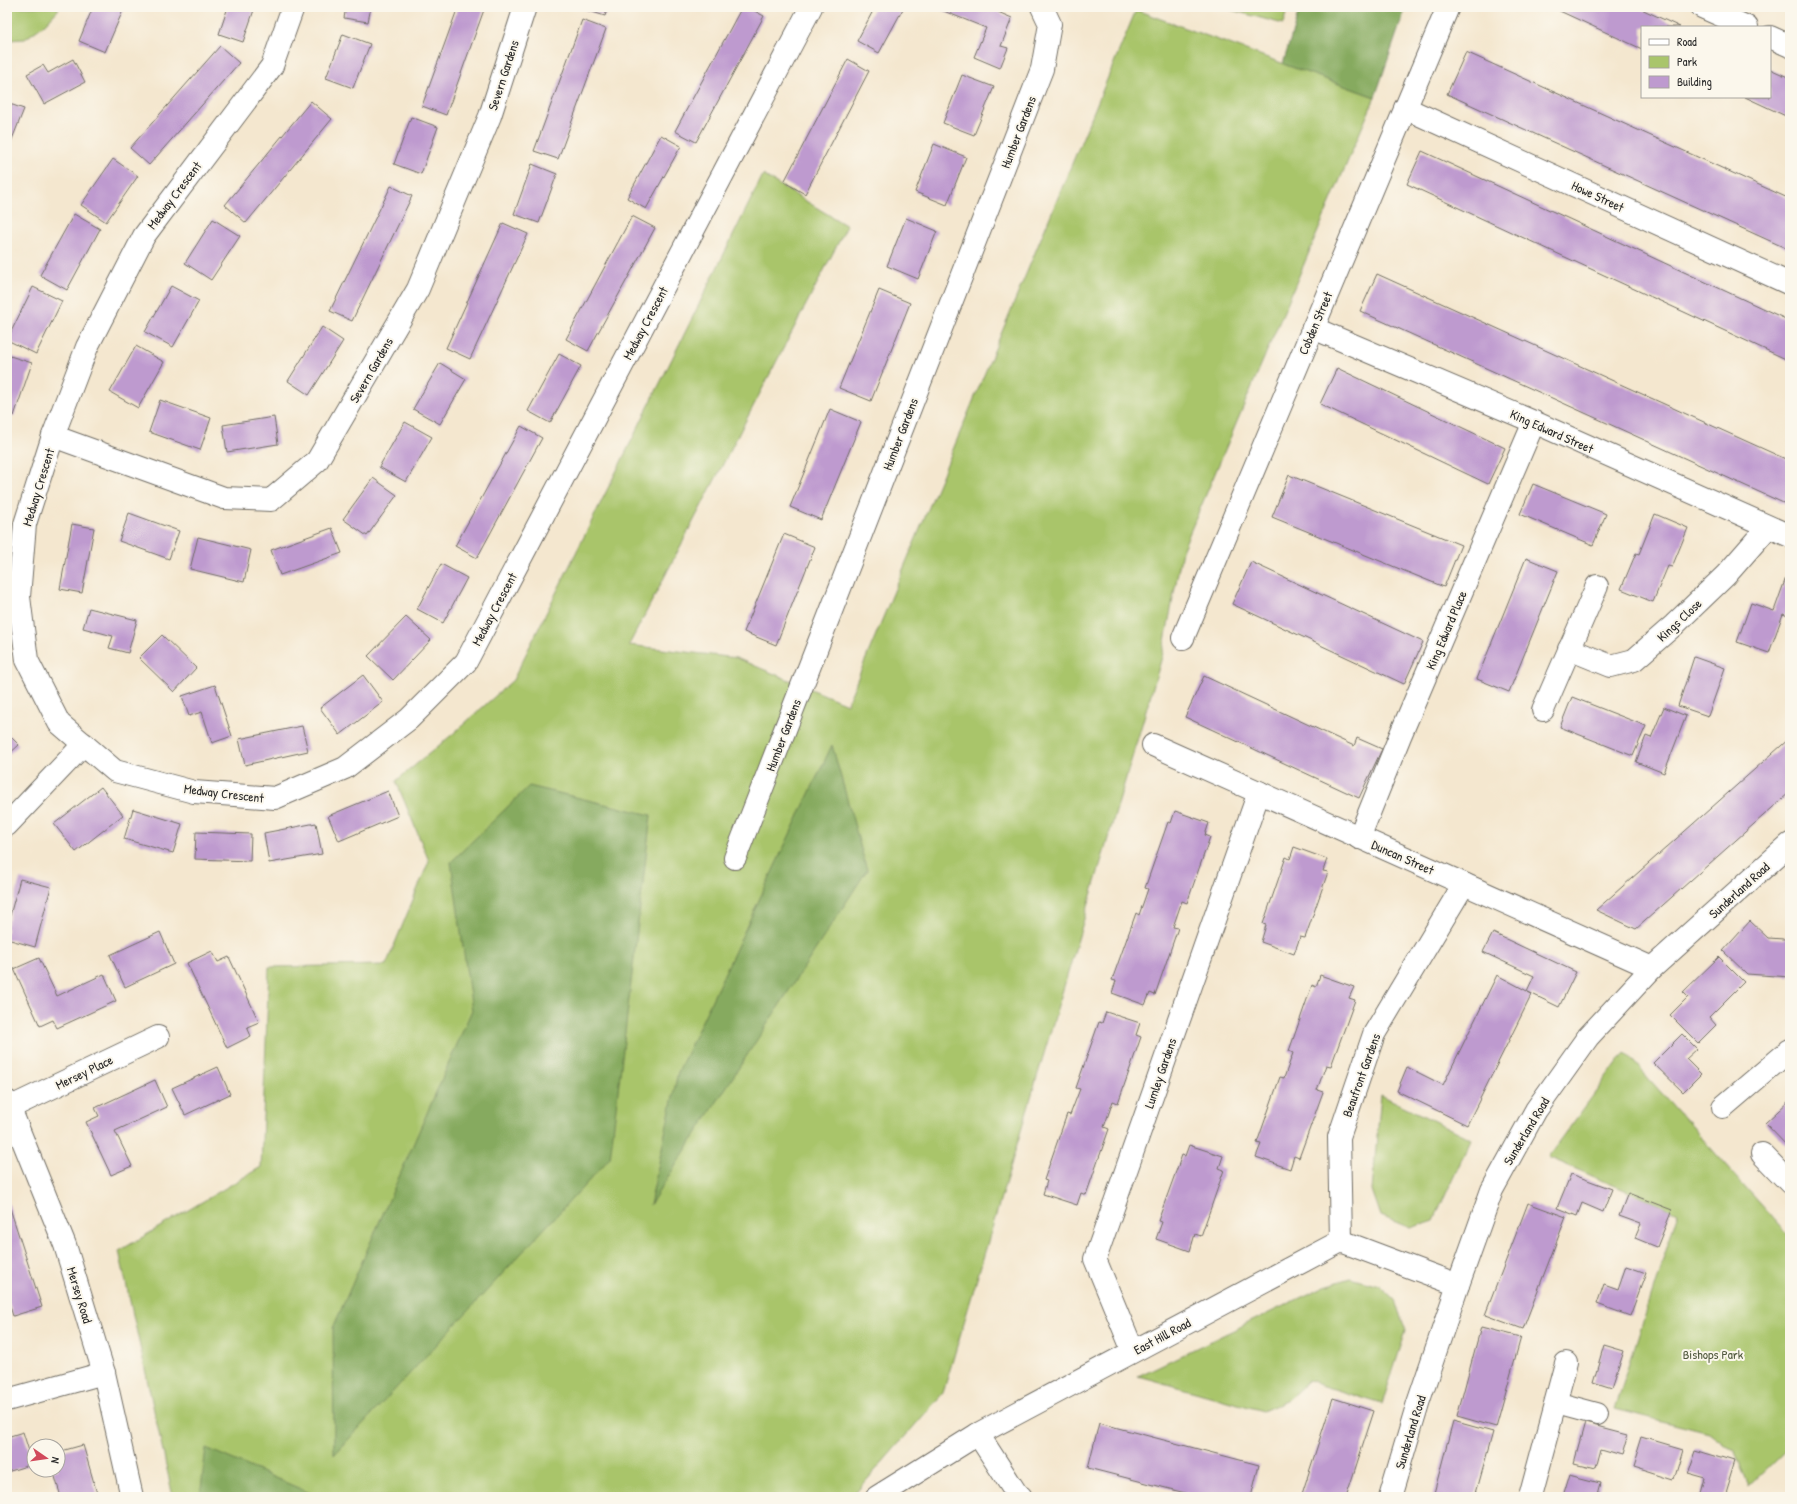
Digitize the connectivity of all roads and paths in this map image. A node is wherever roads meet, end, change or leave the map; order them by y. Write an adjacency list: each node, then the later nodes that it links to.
1 (293, 7): 14 (street, Medway Crescent)
2 (525, 7): 14 (street, Severn Gardens)
3 (811, 7): 21 (street, Medway Crescent)
4 (1042, 7): 27 (street, Humber Gardens)
5 (1448, 7): 10 (street, Cobden Street)
6 (1702, 7): 7 (street)
7 (1745, 26)
8 (1771, 37): 9 (street)
9 (1790, 46)
10 (1405, 108): 11 (street, Howe Street); 12 (street, Cobden Street)
11 (1790, 284)
12 (1313, 328): 13 (street, King Edward Street); 18 (street, Cobden Street)
13 (1534, 422): 15 (street, King Edward Street); 25 (street, King Edward Place)
14 (53, 436): 21 (street, Medway Crescent)
15 (1768, 527): 16 (street, King Edward Street); 19 (street, Kings Close)
16 (1790, 536)
17 (1597, 586): 19 (street)
18 (1183, 638)
19 (1569, 649): 20 (street)
20 (1543, 710)
21 (84, 744): 24 (street)
22 (1153, 745): 23 (street, Duncan Street)
23 (1259, 792): 25 (street, Duncan Street); 38 (street, Lumley Gardens)
24 (7, 825)
25 (1360, 838): 28 (street, Duncan Street)
26 (1787, 853): 29 (street, Sunderland Road)
27 (735, 858)
28 (1464, 884): 29 (street, Duncan Street); 36 (street, Beaufront Gardens)
29 (1652, 968): 37 (street, Sunderland Road)
30 (158, 1037): 32 (street, Mersey Place)
31 (1790, 1050): 33 (street)
32 (8, 1106): 40 (street, Mersey Road)
33 (1723, 1107)
34 (1762, 1154): 35 (street)
35 (1790, 1183)
36 (1341, 1241): 37 (street); 38 (street, East Hill Road)
37 (1458, 1285): 48 (street, Sunderland Road)
38 (1133, 1351): 44 (street, East Hill Road)
39 (1566, 1363): 42 (street)
40 (104, 1374): 41 (street); 45 (street, Mersey Road)
41 (7, 1400)
42 (1556, 1403): 43 (street); 49 (street)
43 (1597, 1414)
44 (978, 1434): 46 (street, East Hill Road); 47 (street)
45 (132, 1497)
46 (877, 1497)
47 (1021, 1497)
48 (1390, 1497)
49 (1530, 1497)

